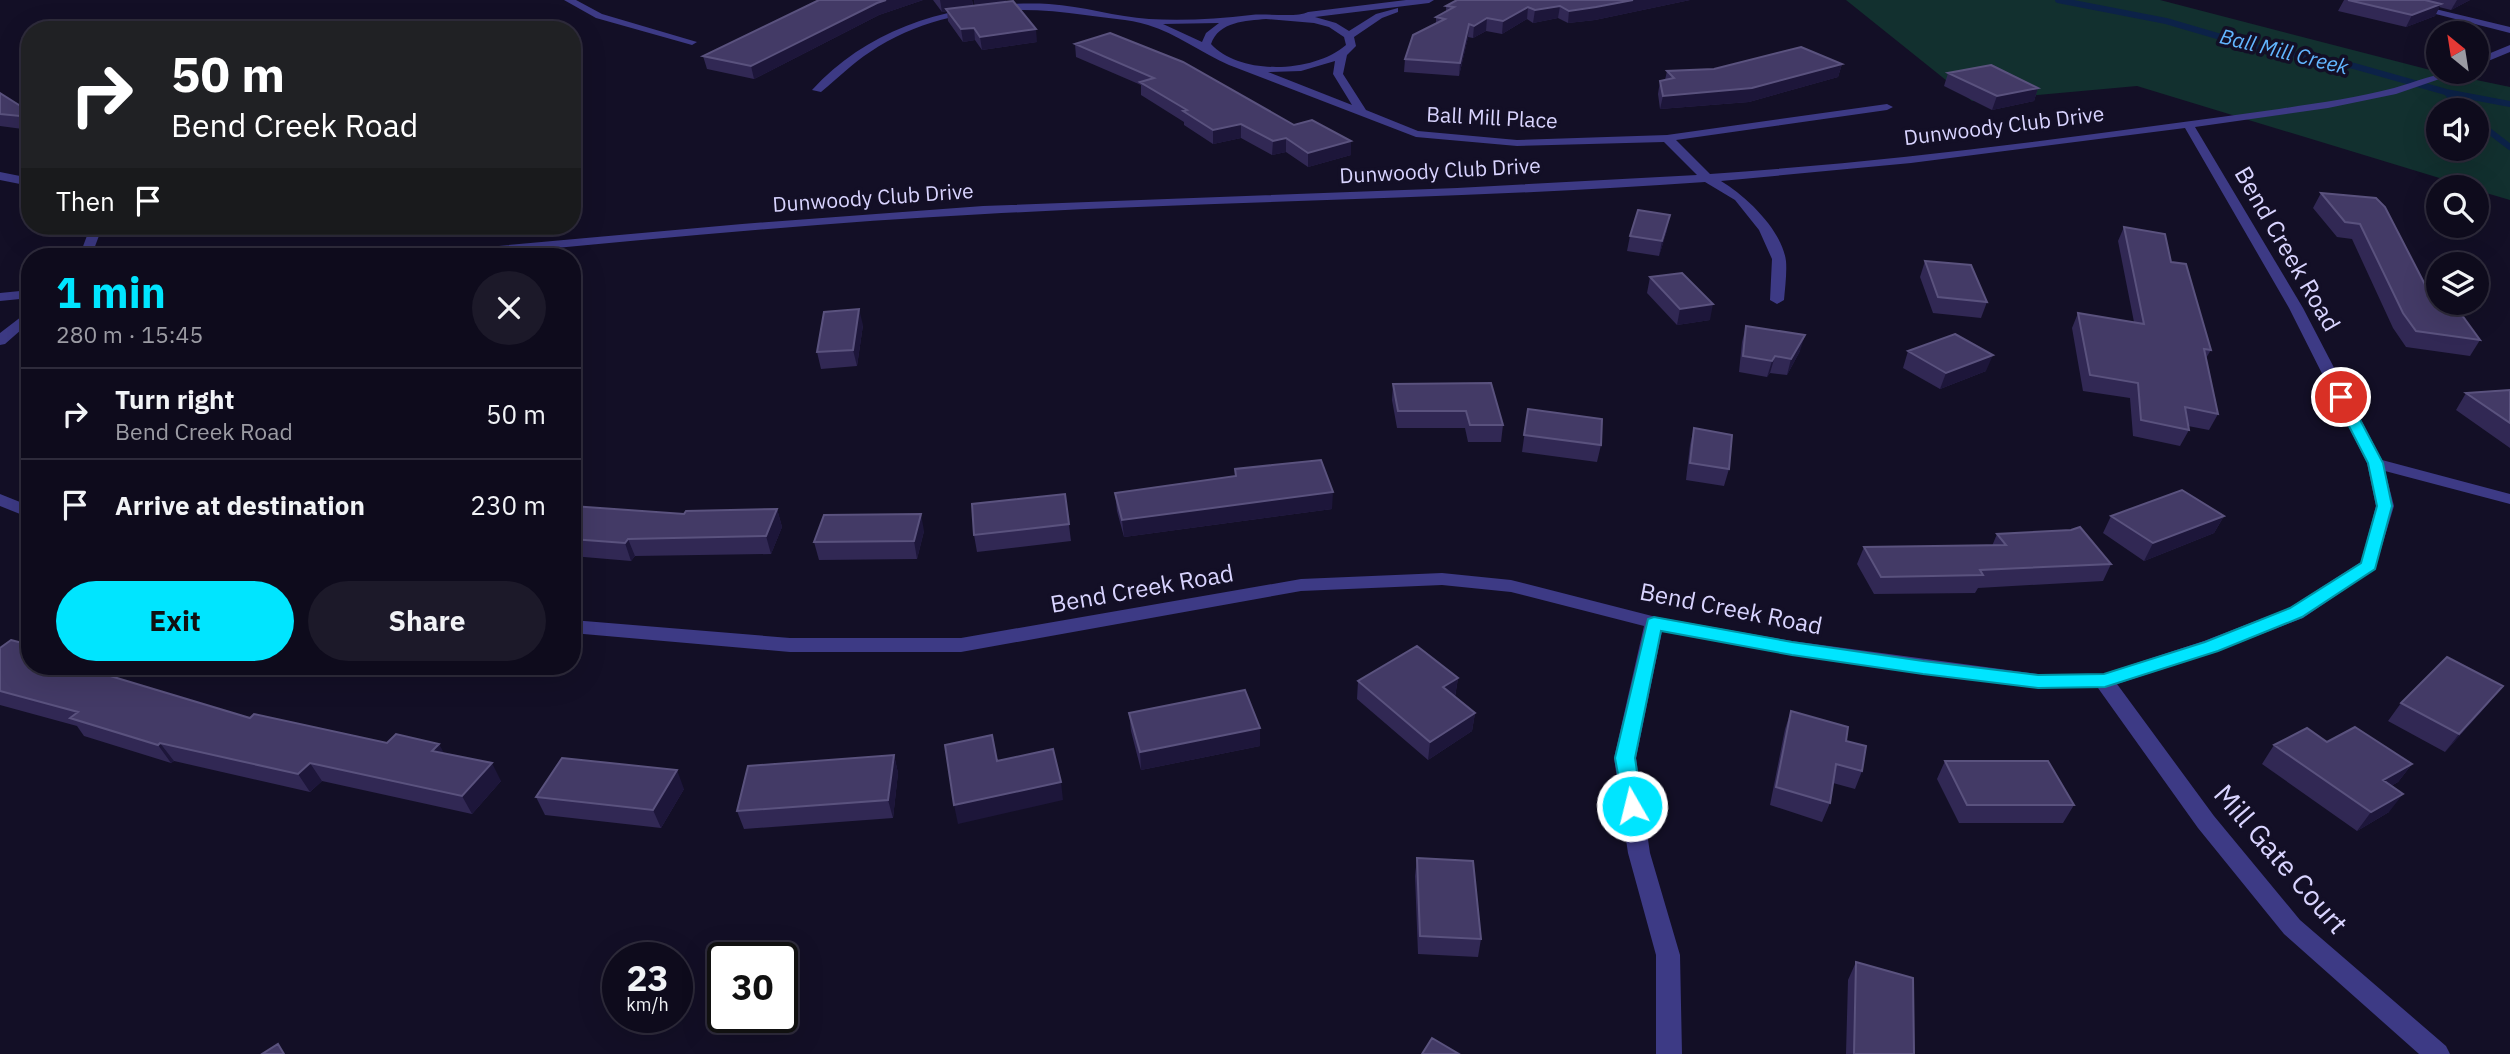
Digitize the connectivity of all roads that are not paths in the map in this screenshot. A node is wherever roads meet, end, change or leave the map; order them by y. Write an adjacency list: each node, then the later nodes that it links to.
1 (569, 0): 9 (street)
2 (2386, 0): 7 (street)
3 (1424, 1): 4 (street); 8 (street)
4 (1290, 17): 5 (street); 8 (street)
5 (1245, 19): 6 (street); 11 (street)
6 (1149, 22): 11 (street); 16 (street)
7 (2510, 30)
8 (1349, 36): 12 (street)
9 (692, 42)
10 (2510, 48): 13 (street)
11 (1208, 49): 14 (street, Ball Mill Place)
12 (1342, 55): 14 (street); 18 (street)
13 (2489, 57)
14 (1242, 65): 18 (street, Ball Mill Place)
15 (2426, 81): 19 (street, Dunwoody Club Drive)
16 (817, 90)
17 (1887, 107): 20 (street, Ball Mill Place)
18 (1361, 111): 20 (street, Ball Mill Place)
19 (2188, 124): 22 (street, Dunwoody Club Drive); 30 (street, Bend Creek Road)
20 (1667, 138): 22 (street)
21 (0, 176): 23 (street)
22 (1706, 177): 24 (street, Dunwoody Club Drive); 27 (street)
23 (21, 180)
24 (524, 248)
25 (21, 295): 26 (street)
26 (0, 297)
27 (1777, 300)
28 (21, 322): 29 (street)
29 (0, 341)
30 (2375, 463): 32 (street); 36 (street, Bend Creek Road)
31 (0, 499): 33 (street)
32 (2510, 499)
33 (21, 509)
34 (1654, 623): 35 (street, Bend Creek Road); 36 (street, Bend Creek Road); 37 (street)
35 (581, 627)
36 (2105, 681): 38 (street, Mill Gate Court)
37 (1669, 1054)
38 (2437, 1054)

